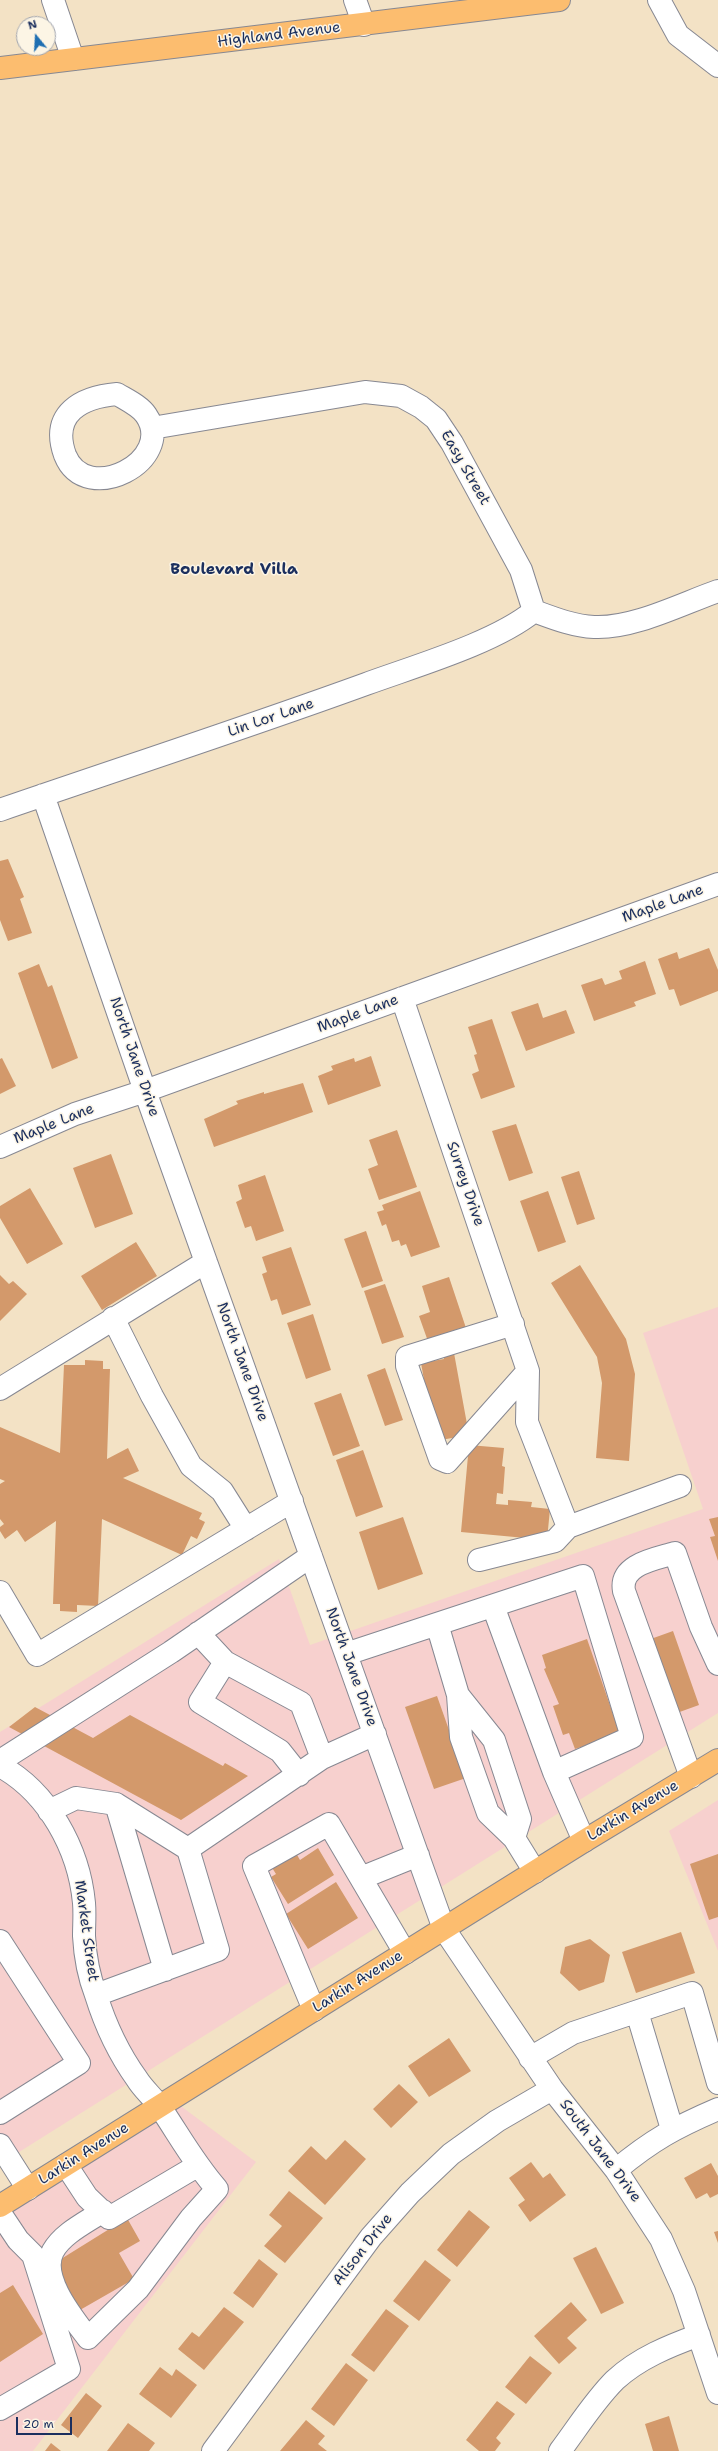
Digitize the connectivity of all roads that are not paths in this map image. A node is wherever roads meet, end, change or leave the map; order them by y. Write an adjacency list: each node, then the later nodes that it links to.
1 (53, 0): 7 (street)
2 (355, 0): 5 (street)
3 (559, 0): 5 (main road, Highland Avenue)
4 (659, 0): 6 (street)
5 (364, 25): 7 (main road, Highland Avenue)
6 (715, 57)
7 (73, 59): 8 (main road, Highland Avenue)
8 (0, 68)
9 (152, 428): 11 (street, Easy Street)
10 (718, 591): 11 (street)
11 (534, 610): 12 (street, Lin Lor Lane)
12 (44, 795): 13 (street, Lin Lor Lane); 16 (street, North Jane Drive)
13 (0, 810)
14 (718, 884): 15 (street, Maple Lane)
15 (402, 998): 16 (street, Maple Lane); 20 (street, Surrey Drive)
16 (145, 1091): 17 (street, Maple Lane); 18 (street, North Jane Drive)
17 (0, 1147)
18 (206, 1262): 19 (street); 24 (street, North Jane Drive)
19 (113, 1318): 22 (street); 26 (street)
20 (513, 1324): 21 (street, Surrey Drive); 21 (street)
21 (528, 1371): 25 (street, Surrey Drive)
22 (0, 1389)
23 (680, 1486): 25 (street)
24 (292, 1501): 26 (street); 27 (street, North Jane Drive)
25 (568, 1527): 28 (street)
26 (246, 1529): 29 (street)
27 (311, 1556): 32 (street); 33 (street, North Jane Drive)
28 (479, 1560)
29 (0, 1592)
30 (493, 1606): 31 (street); 42 (street); 42 (street)
31 (437, 1624): 33 (street); 36 (street)
32 (198, 1633): 34 (street); 40 (street)
33 (346, 1654): 37 (street, North Jane Drive)
34 (225, 1662): 38 (street); 43 (street)
35 (718, 1664): 44 (street)
36 (458, 1695): 47 (street); 47 (street)
37 (375, 1734): 38 (street); 50 (street, North Jane Drive)
38 (322, 1758): 43 (street)
39 (718, 1760): 44 (main road, Larkin Avenue)
40 (0, 1761)
41 (0, 1766): 46 (street, Market Street)
42 (554, 1772): 48 (street)
43 (299, 1775): 49 (street)
44 (691, 1777): 48 (main road, Larkin Avenue)
45 (116, 1804): 46 (street); 49 (street); 56 (street)
46 (49, 1811): 57 (street, Market Street)
47 (514, 1838): 51 (street)
48 (584, 1841): 51 (main road, Larkin Avenue)
49 (188, 1849): 56 (street)
50 (418, 1855): 52 (street); 53 (street, North Jane Drive)
51 (535, 1872): 53 (main road, Larkin Avenue)
52 (361, 1878): 55 (street); 58 (street)
53 (444, 1929): 55 (main road, Larkin Avenue); 60 (street, South Jane Drive)
54 (0, 1941): 65 (street)
55 (405, 1953): 58 (main road, Larkin Avenue)
56 (165, 1970): 57 (street)
57 (96, 1995): 63 (street, Market Street)
58 (314, 2010): 63 (main road, Larkin Avenue)
59 (637, 2012): 60 (street); 61 (street); 66 (street)
60 (530, 2058): 62 (street, South Jane Drive)
61 (718, 2083)
62 (552, 2089): 70 (street, South Jane Drive); 78 (street, Alison Drive)
63 (159, 2107): 68 (main road, Larkin Avenue); 69 (street, Market Street)
64 (718, 2109): 66 (street)
65 (0, 2114)
66 (672, 2129): 70 (street)
67 (0, 2145): 71 (street)
68 (66, 2165): 71 (main road, Larkin Avenue); 74 (street)
69 (196, 2166): 74 (street); 74 (street, Market Street)
70 (616, 2170): 75 (street, South Jane Drive)
71 (28, 2189): 72 (main road, Larkin Avenue)
72 (0, 2206)
73 (0, 2214): 77 (street)
74 (106, 2215)
75 (699, 2335): 76 (street, South Jane Drive); 79 (street)
76 (718, 2393)
77 (0, 2409)
78 (213, 2451)
79 (560, 2451)

